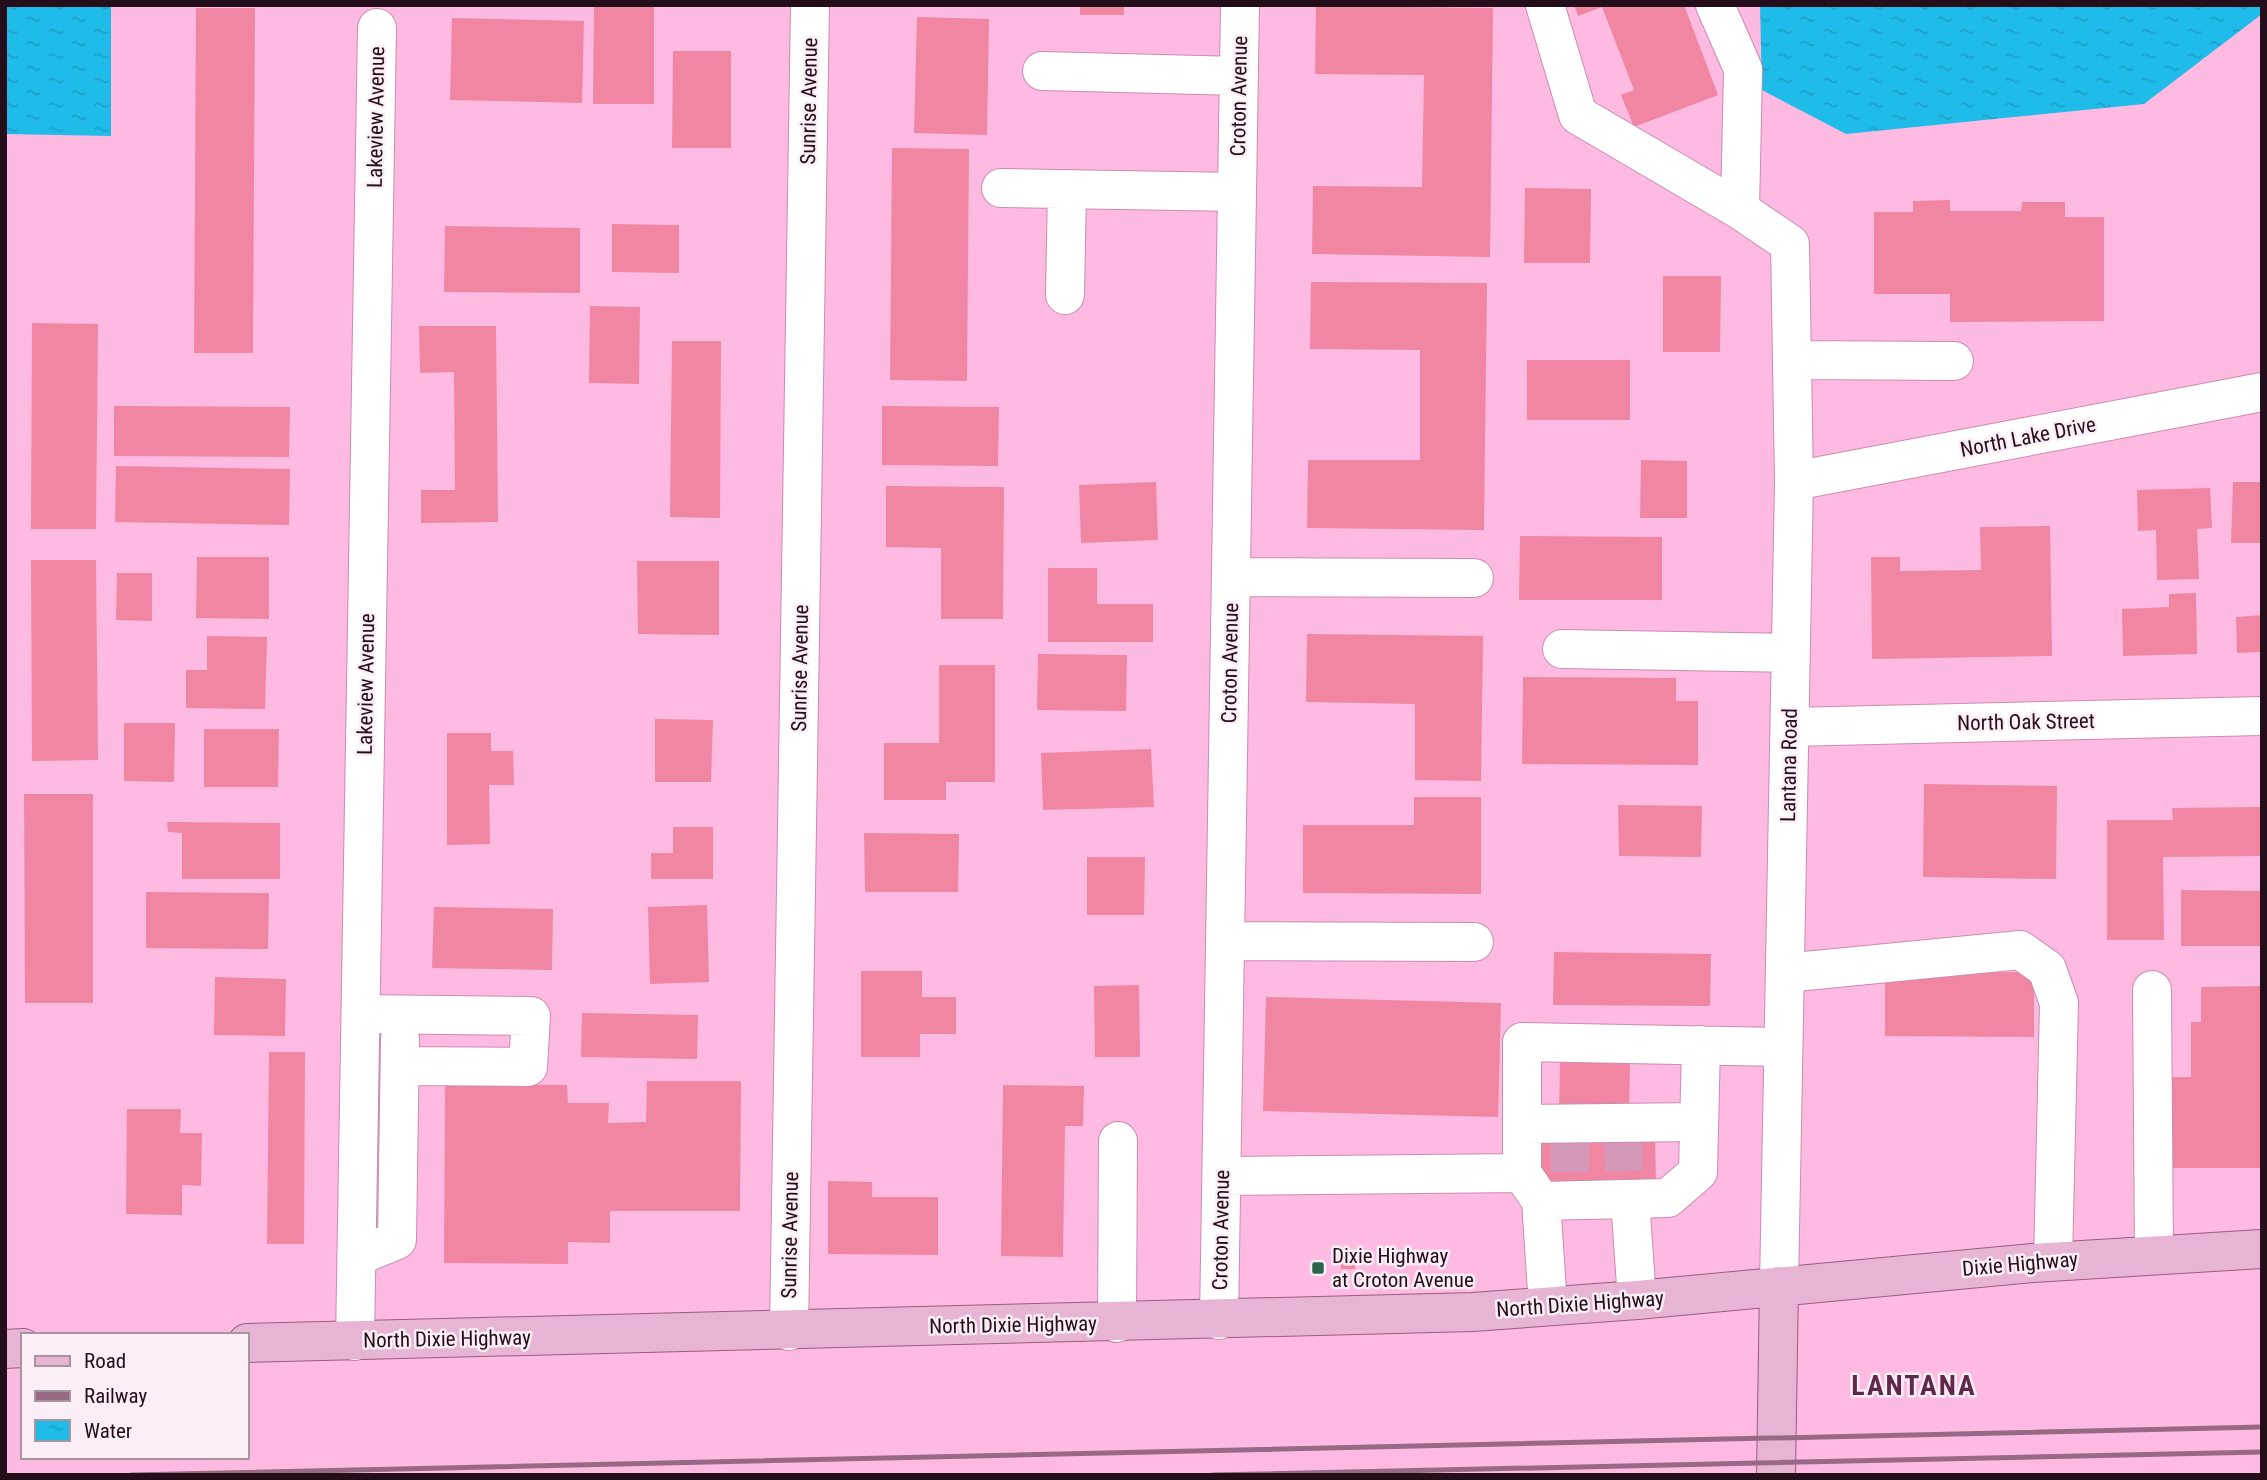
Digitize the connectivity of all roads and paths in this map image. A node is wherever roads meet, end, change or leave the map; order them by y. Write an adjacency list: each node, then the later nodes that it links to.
1 (810, 5): 47 (street, Sunrise Avenue)
2 (1240, 5): 7 (street, Croton Avenue)
3 (1545, 5): 11 (street)
4 (1715, 5): 11 (street)
5 (377, 28): 27 (street, Lakeview Avenue)
6 (1041, 71): 7 (street)
7 (1239, 76): 10 (street, Croton Avenue)
8 (1001, 188): 9 (street)
9 (1067, 189): 10 (street); 12 (street)
10 (1237, 192): 17 (street, Croton Avenue)
11 (1740, 210): 13 (street, Lantana Road)
12 (1065, 295)
13 (1792, 360): 14 (street); 16 (street, Lantana Road)
14 (1954, 361)
15 (2262, 393): 16 (street, North Lake Drive)
16 (1794, 481): 20 (street, Lantana Road)
17 (1231, 577): 18 (street); 23 (street, Croton Avenue)
18 (1474, 578)
19 (1562, 649): 20 (street)
20 (1791, 653): 22 (street, Lantana Road)
21 (2262, 716): 22 (street, North Oak Street)
22 (1790, 727): 25 (street, Lantana Road)
23 (1226, 941): 24 (street); 35 (street, Croton Avenue)
24 (1474, 942)
25 (1785, 973): 30 (street, Lantana Road); 41 (street)
26 (2152, 990): 39 (street)
27 (361, 1014): 28 (street); 40 (street, Lakeview Avenue)
28 (401, 1016): 31 (street); 31 (street)
29 (1701, 1045): 30 (street); 32 (street); 33 (street)
30 (1783, 1047): 42 (street, Lantana Road)
31 (400, 1066): 40 (street)
32 (1699, 1122): 33 (street); 37 (street)
33 (1523, 1124): 36 (street)
34 (1118, 1141): 46 (street)
35 (1222, 1176): 36 (street); 45 (street, Croton Avenue)
36 (1551, 1189): 37 (street); 44 (street)
37 (1626, 1193): 43 (street)
38 (2262, 1249): 39 (main road, Dixie Highway)
39 (2154, 1254): 41 (main road, Dixie Highway)
40 (356, 1257): 48 (street, Lakeview Avenue)
41 (2053, 1262): 42 (main road, Dixie Highway)
42 (1779, 1286): 43 (main road, North Dixie Highway); 50 (main road)
43 (1637, 1300): 44 (main road, North Dixie Highway)
44 (1548, 1306): 45 (main road, North Dixie Highway)
45 (1219, 1320): 46 (main road, North Dixie Highway)
46 (1117, 1323): 47 (main road, North Dixie Highway)
47 (789, 1331): 48 (main road, North Dixie Highway)
48 (355, 1341): 49 (main road, North Dixie Highway)
49 (248, 1343)
50 (1776, 1475)

